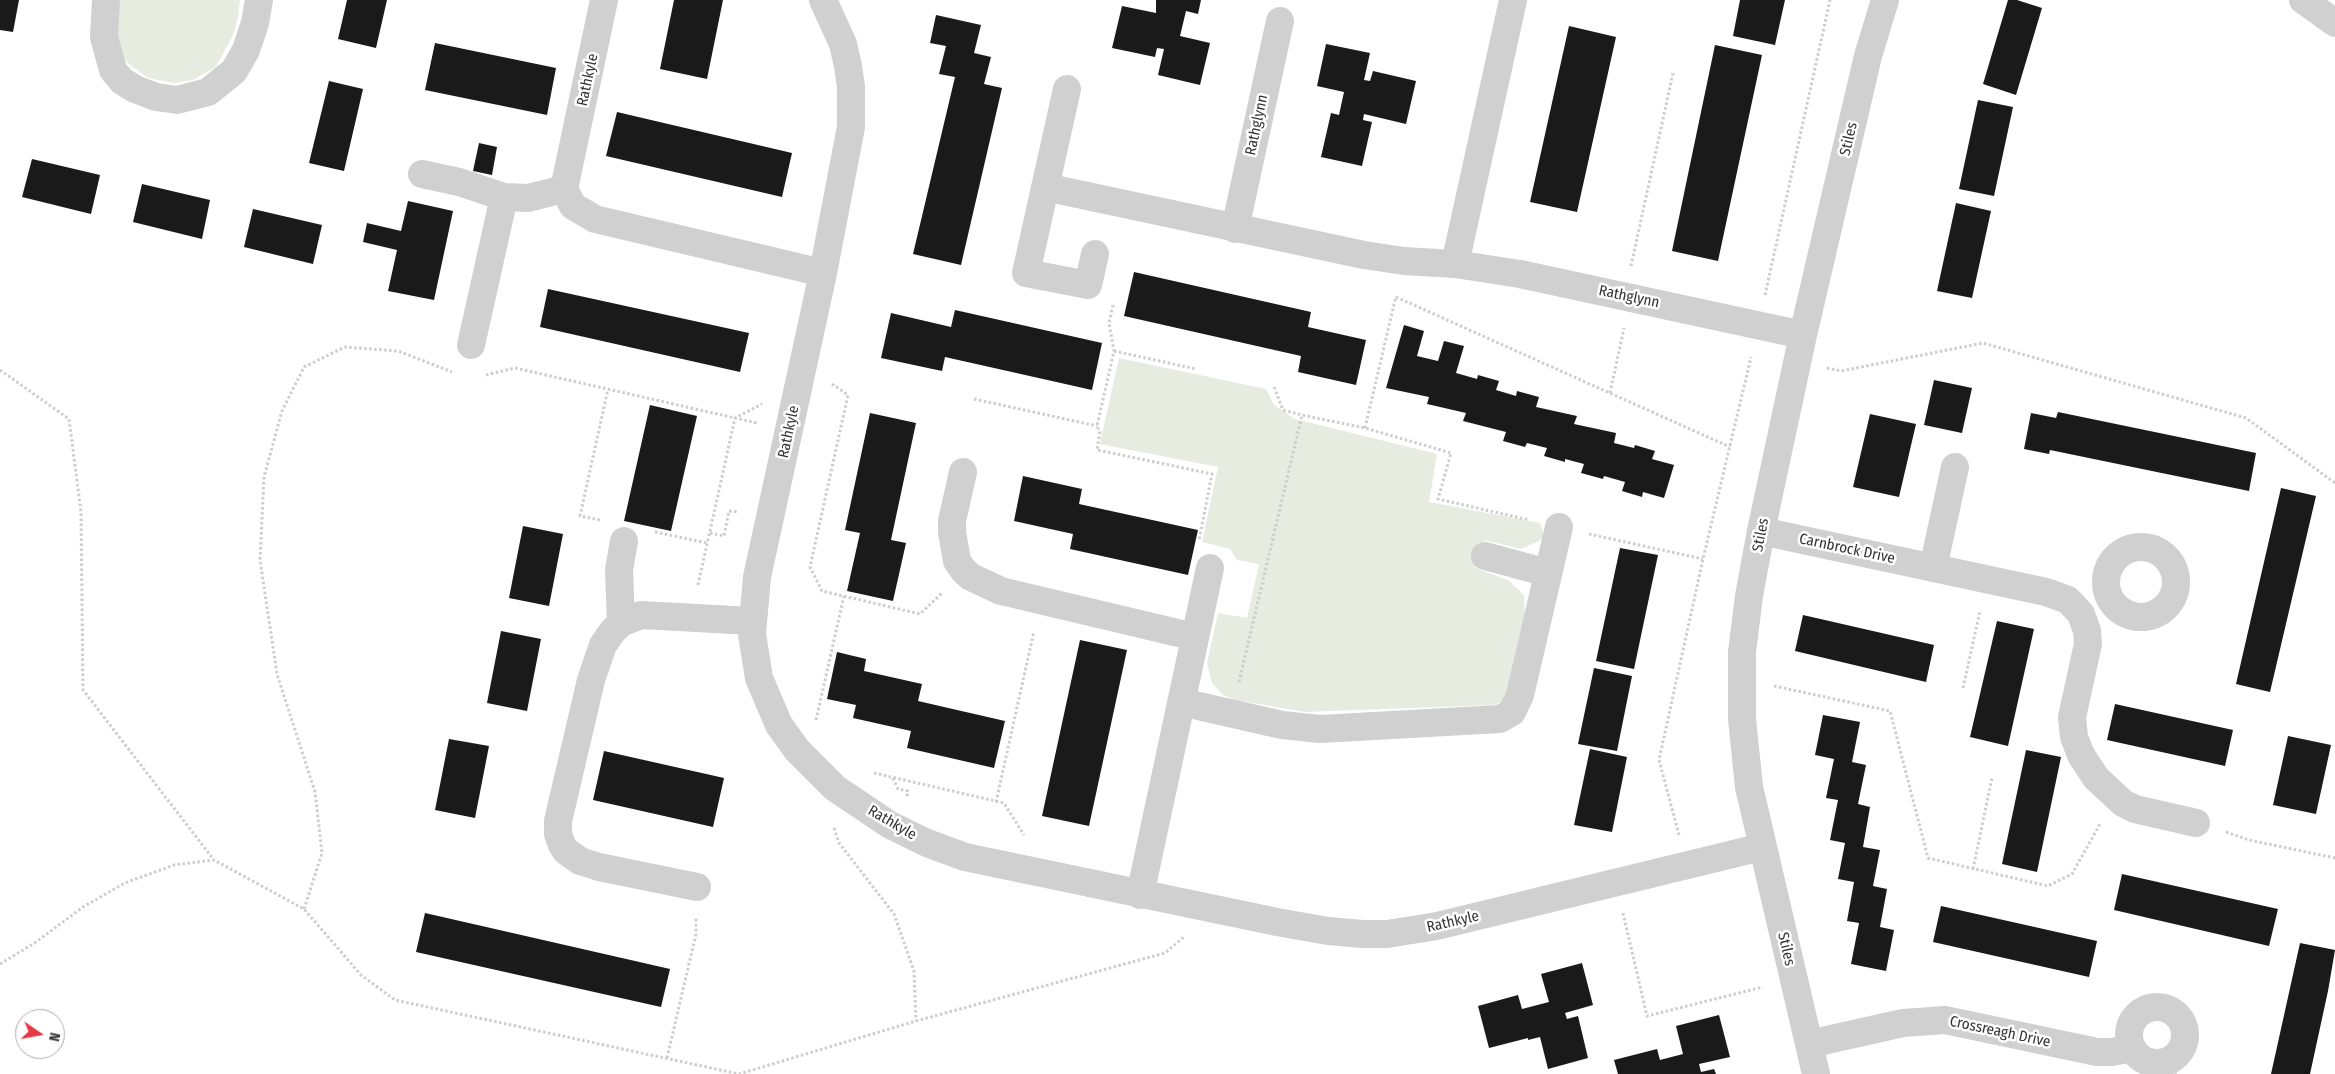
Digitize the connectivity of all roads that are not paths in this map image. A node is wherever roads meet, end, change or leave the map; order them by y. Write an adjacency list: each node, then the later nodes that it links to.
1 (106, 0): 2 (street)
2 (259, 0)
3 (604, 0): 13 (street, Rathkyle)
4 (823, 0): 18 (street, Rathkyle)
5 (1513, 0): 17 (street)
6 (1885, 0): 19 (street, Stiles)
7 (2303, 0): 9 (street)
8 (1280, 21): 15 (street, Rathglynn)
9 (2335, 22)
10 (1067, 89): 12 (street)
11 (422, 174): 14 (street)
12 (1045, 187): 15 (street, Rathglynn); 16 (street)
13 (564, 189): 14 (street); 18 (street)
14 (504, 197): 20 (street)
15 (1235, 229): 17 (street, Rathglynn)
16 (1096, 254)
17 (1455, 264): 19 (street, Rathglynn)
18 (823, 273): 32 (street, Rathkyle)
19 (1803, 335): 25 (street, Stiles)
20 (471, 345)
21 (1955, 468): 28 (street)
22 (962, 472): 34 (street)
23 (1559, 527): 29 (street)
24 (626, 531): 33 (street)
25 (1761, 531): 28 (street, Carnbrock Drive); 37 (street, Stiles)
26 (1485, 556): 29 (street)
27 (1210, 568): 34 (street)
28 (1933, 568): 31 (street, Carnbrock Drive)
29 (1548, 573): 35 (street)
30 (2111, 599): 31 (street)
31 (2081, 614): 36 (street)
32 (752, 621): 33 (street); 39 (street, Rathkyle)
33 (621, 622): 38 (street)
34 (1195, 637): 35 (street)
35 (1180, 702): 39 (street)
36 (2196, 823)
37 (1762, 847): 39 (street, Rathkyle); 40 (street, Stiles)
38 (697, 887)
39 (1140, 895)
40 (1809, 1044): 41 (street, Crossreagh Drive); 43 (street, Stiles)
41 (2132, 1048): 42 (street); 42 (street)
42 (2172, 1067)
43 (1816, 1074)

